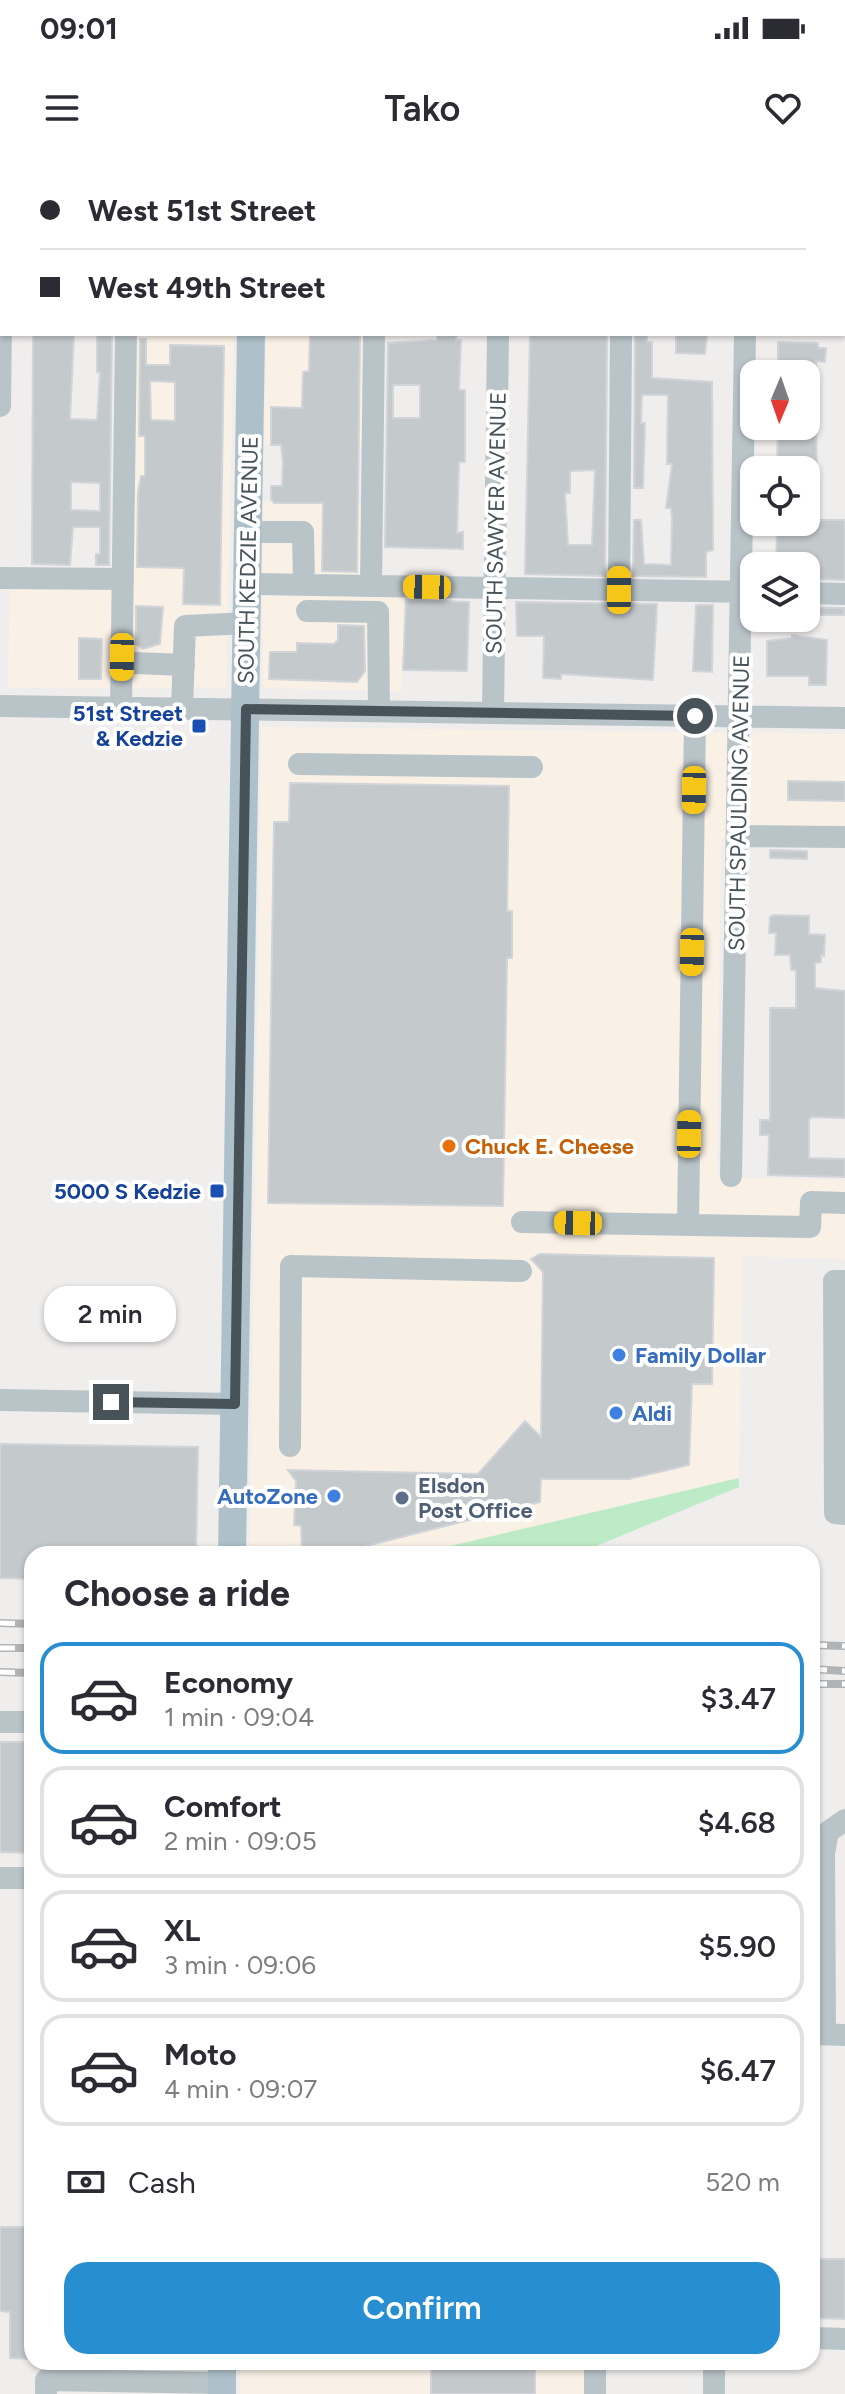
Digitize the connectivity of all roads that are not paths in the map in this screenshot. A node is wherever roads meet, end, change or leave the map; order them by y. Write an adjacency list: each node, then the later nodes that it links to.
1 (1, 336): 8 (street)
2 (126, 336): 12 (street)
3 (251, 336): 9 (main road, SOUTH KEDZIE AVENUE)
4 (374, 336): 15 (street)
5 (498, 336): 16 (street, SOUTH SAWYER AVENUE)
6 (621, 336): 17 (street)
7 (745, 336): 10 (street, SOUTH SPAULDING AVENUE)
8 (0, 406)
9 (249, 532): 13 (main road, SOUTH KEDZIE AVENUE); 14 (street)
10 (748, 552)
11 (0, 578): 12 (street)
12 (123, 579): 27 (street)
13 (248, 584): 14 (street); 22 (main road, SOUTH KEDZIE AVENUE)
14 (304, 585): 15 (street)
15 (371, 586): 16 (street)
16 (495, 588): 17 (street); 31 (street, SOUTH SAWYER AVENUE)
17 (619, 590): 18 (street)
18 (740, 592)
19 (820, 593): 20 (street)
20 (845, 594)
21 (307, 611): 30 (street)
22 (248, 623): 25 (street); 29 (main road, SOUTH KEDZIE AVENUE)
23 (746, 632): 33 (street, SOUTH SPAULDING AVENUE)
24 (135, 663): 25 (street)
25 (184, 665): 28 (street)
26 (0, 706): 27 (street)
27 (121, 708): 28 (street)
28 (182, 708): 29 (street)
29 (246, 709): 30 (street); 46 (main road, SOUTH KEDZIE AVENUE)
30 (379, 711): 31 (street)
31 (493, 713): 32 (street)
32 (695, 716): 33 (street); 42 (street)
33 (741, 716): 34 (street); 37 (street, SOUTH SPAULDING AVENUE)
34 (845, 718)
35 (299, 764): 36 (street)
36 (532, 767)
37 (738, 836): 38 (street); 39 (street, SOUTH SPAULDING AVENUE)
38 (845, 837)
39 (731, 1176)
40 (845, 1203): 42 (street)
41 (522, 1222): 42 (street)
42 (688, 1225)
43 (521, 1271): 47 (street)
44 (845, 1281): 48 (street)
45 (0, 1400): 46 (street)
46 (235, 1404): 49 (main road, SOUTH KEDZIE AVENUE)
47 (290, 1446)
48 (845, 1514)
49 (232, 1546)
50 (0, 1722): 51 (street)
51 (24, 1722)
52 (845, 1820): 55 (street)
53 (0, 1878): 54 (street)
54 (24, 1878)
55 (827, 2034)
56 (820, 2338): 57 (street)
57 (845, 2339)
58 (595, 2370): 62 (street)
59 (714, 2370): 63 (street)
60 (222, 2380): 61 (street)
61 (46, 2394)
62 (595, 2394)
63 (714, 2394)

